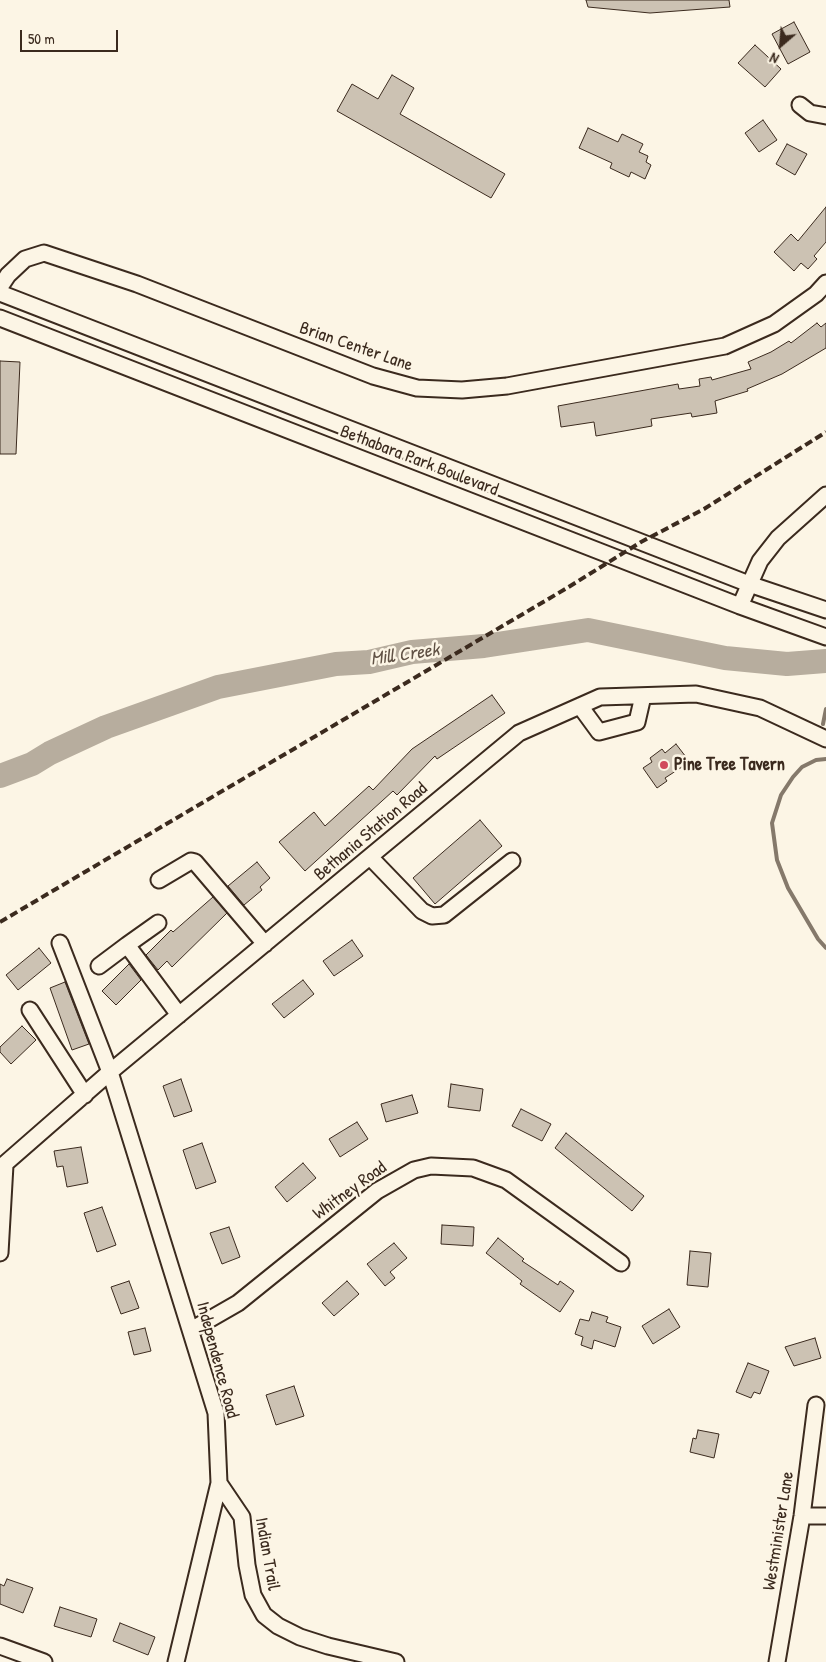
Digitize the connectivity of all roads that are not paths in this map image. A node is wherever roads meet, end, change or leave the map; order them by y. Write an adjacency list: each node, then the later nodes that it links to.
1 (800, 105): 2 (street)
2 (826, 116)
3 (826, 283): 4 (street, Brian Center Lane)
4 (0, 287)
5 (0, 294): 8 (street, Bethabara Park Boulevard)
6 (0, 318): 9 (street, Bethabara Park Boulevard)
7 (826, 495): 8 (street)
8 (749, 584): 9 (street); 10 (street, Bethabara Park Boulevard)
9 (740, 606): 11 (street, Bethabara Park Boulevard)
10 (826, 610)
11 (826, 637)
12 (643, 696): 13 (street, Bethania Station Road); 13 (street); 14 (street, Bethania Station Road)
13 (580, 706): 15 (street, Bethania Station Road)
14 (826, 739)
15 (370, 857): 16 (street); 20 (street, Bethania Station Road)
16 (512, 861)
17 (160, 880): 20 (street)
18 (158, 924): 21 (street)
19 (60, 943): 25 (street, Independence Road)
20 (265, 944): 24 (street, Bethania Station Road)
21 (127, 945): 22 (street); 24 (street)
22 (99, 966)
23 (30, 1010): 26 (street)
24 (179, 1015): 25 (street, Bethania Station Road)
25 (110, 1072): 26 (street, Bethania Station Road); 30 (street, Independence Road)
26 (85, 1094): 27 (street, Bethania Station Road)
27 (2, 1167): 28 (street)
28 (0, 1253)
29 (621, 1263): 30 (street, Whitney Road)
30 (190, 1330): 32 (street, Independence Road)
31 (816, 1405): 33 (street, Westminister Lane)
32 (219, 1483): 37 (street, Independence Road); 38 (street, Indian Trail)
33 (802, 1516): 34 (street); 39 (street, Westminister Lane)
34 (826, 1516)
35 (0, 1646): 36 (street)
36 (44, 1662)
37 (176, 1662)
38 (396, 1662)
39 (777, 1662)

